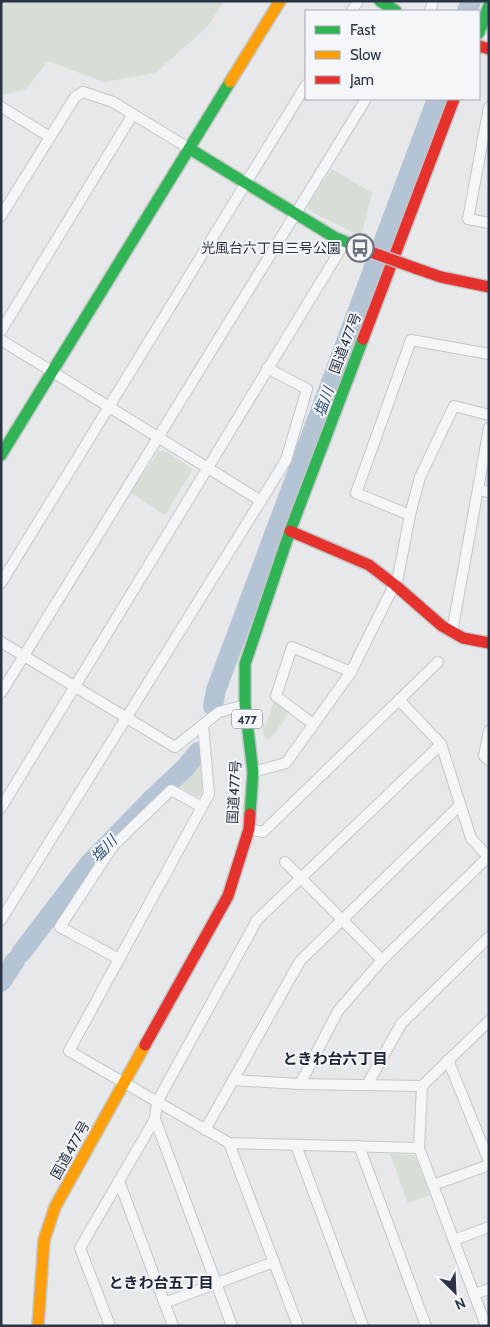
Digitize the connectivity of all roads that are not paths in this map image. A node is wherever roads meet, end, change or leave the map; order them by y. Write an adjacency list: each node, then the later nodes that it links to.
1 (280, 1): 13 (main road)
2 (380, 1): 4 (main road)
3 (489, 5): 5 (main road)
4 (394, 10)
5 (480, 29)
6 (305, 88): 14 (street)
7 (365, 100): 15 (street)
8 (454, 100): 35 (main road, 国道477号 / 477)
9 (1, 107): 12 (street)
10 (489, 107): 17 (street)
11 (133, 114): 12 (street); 13 (street); 20 (street)
12 (50, 137): 16 (street)
13 (190, 148): 14 (main road); 24 (main road)
14 (246, 183): 15 (main road); 25 (street)
15 (295, 213): 18 (main road); 28 (street)
16 (1, 216)
17 (489, 222)
18 (345, 242): 19 (main road, bridge); 23 (street)
19 (489, 287)
20 (1, 331)
21 (1, 340): 24 (street)
22 (489, 354): 34 (street)
23 (267, 368): 30 (street); 33 (street)
24 (52, 372): 25 (street); 29 (main road)
25 (109, 407): 28 (street); 36 (street)
26 (489, 415): 34 (street)
27 (489, 428): 31 (street)
28 (158, 437): 30 (street); 41 (street)
29 (1, 455)
30 (207, 468): 33 (street); 44 (street)
31 (478, 490): 32 (street); 38 (street)
32 (489, 492)
33 (261, 501): 48 (street)
34 (410, 515): 37 (street)
35 (290, 531): 37 (main road); 47 (main road, 国道477号 / 477)
36 (1, 583)
37 (396, 585): 38 (main road); 43 (street)
38 (452, 632): 40 (main road)
39 (1, 642): 41 (street)
40 (489, 643)
41 (24, 656): 44 (street); 45 (street)
42 (438, 662): 46 (street)
43 (351, 672): 49 (street); 49 (street)
44 (74, 687): 48 (street); 57 (street)
45 (1, 693)
46 (399, 700): 52 (street); 58 (street)
47 (245, 705): 50 (street); 54 (main road, 国道477号 / 477)
48 (126, 718): 50 (street); 62 (street)
49 (313, 724): 54 (street)
50 (203, 725): 56 (street)
51 (489, 731): 53 (street)
52 (441, 744): 55 (street); 61 (street)
53 (489, 760)
54 (253, 772): 58 (main road, 国道477号 / 477)
55 (459, 806): 59 (street); 63 (street)
56 (202, 807): 65 (street); 65 (street)
57 (1, 808)
58 (248, 829): 70 (main road, 国道477号 / 477)
59 (488, 857): 66 (street)
60 (285, 862): 61 (street)
61 (301, 878): 63 (street); 74 (street)
62 (1, 920)
63 (342, 920): 66 (street); 69 (street)
64 (489, 937): 72 (street)
65 (119, 958): 70 (street)
66 (382, 960): 71 (street)
67 (489, 1021): 68 (street)
68 (448, 1060): 73 (street); 81 (street)
69 (233, 1080): 71 (street); 76 (street)
70 (124, 1083): 74 (street); 91 (main road, 国道477号 / 477)
71 (300, 1084): 72 (street)
72 (367, 1085): 73 (street)
73 (422, 1086): 80 (street)
74 (157, 1102): 75 (street); 76 (street)
75 (155, 1119): 82 (street); 87 (street)
76 (204, 1130): 77 (street)
77 (228, 1143): 78 (street); 86 (street)
78 (296, 1144): 79 (street); 96 (street)
79 (359, 1146): 80 (street); 97 (street)
80 (419, 1148): 83 (street)
81 (489, 1163): 83 (street)
82 (119, 1181): 90 (street); 92 (street)
83 (433, 1185): 85 (street)
84 (489, 1227): 85 (street)
85 (454, 1240): 89 (street)
86 (274, 1262): 87 (street); 95 (street)
87 (216, 1283): 90 (street); 94 (street)
88 (489, 1289): 89 (street)
89 (474, 1294): 98 (street)
90 (164, 1303): 93 (street)
91 (38, 1326)
92 (110, 1326)
93 (173, 1326)
94 (232, 1326)
95 (298, 1326)
96 (364, 1326)
97 (426, 1326)
98 (486, 1326)

